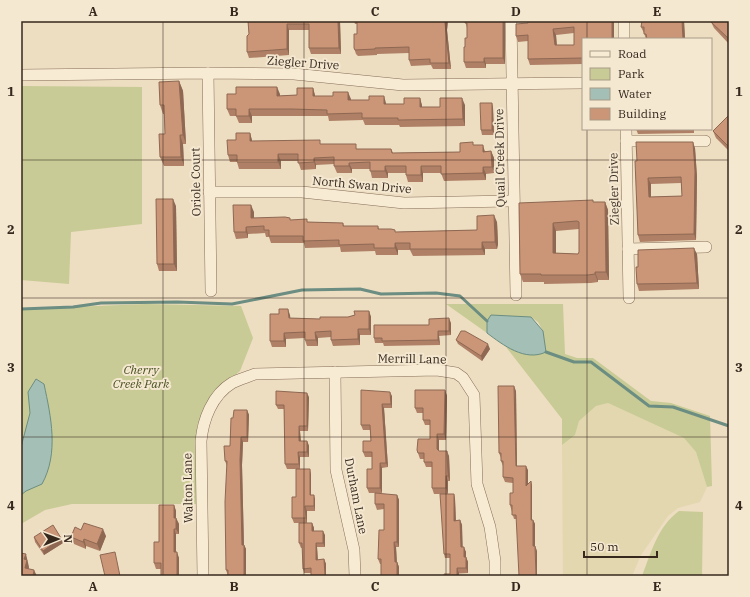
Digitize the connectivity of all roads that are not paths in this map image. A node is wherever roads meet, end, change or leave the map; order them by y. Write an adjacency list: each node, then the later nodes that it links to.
1 (511, 21): 7 (street, Quail Creek Drive)
2 (624, 21): 3 (street)
3 (624, 38)
4 (208, 73): 5 (street, Ziegler Drive); 7 (street, Ziegler Drive); 11 (street, Oriole Court)
5 (21, 75)
6 (582, 83): 7 (street, Ziegler Drive)
7 (512, 85): 12 (street, Quail Creek Drive)
8 (626, 130): 10 (street, Ziegler Drive)
9 (705, 140): 10 (street)
10 (626, 141): 14 (street, Ziegler Drive)
11 (209, 192): 12 (street, North Swan Drive); 15 (street, Oriole Court)
12 (513, 201): 16 (street, Quail Creek Drive)
13 (706, 247): 14 (street)
14 (628, 249): 17 (street, Ziegler Drive)
15 (211, 291)
16 (516, 295)
17 (629, 298)
18 (335, 372): 19 (street, Merrill Lane); 21 (street, Durham Lane); 22 (street, Merrill Lane)
19 (213, 402): 20 (street, Walton Lane)
20 (203, 576)
21 (356, 576)
22 (495, 576)

